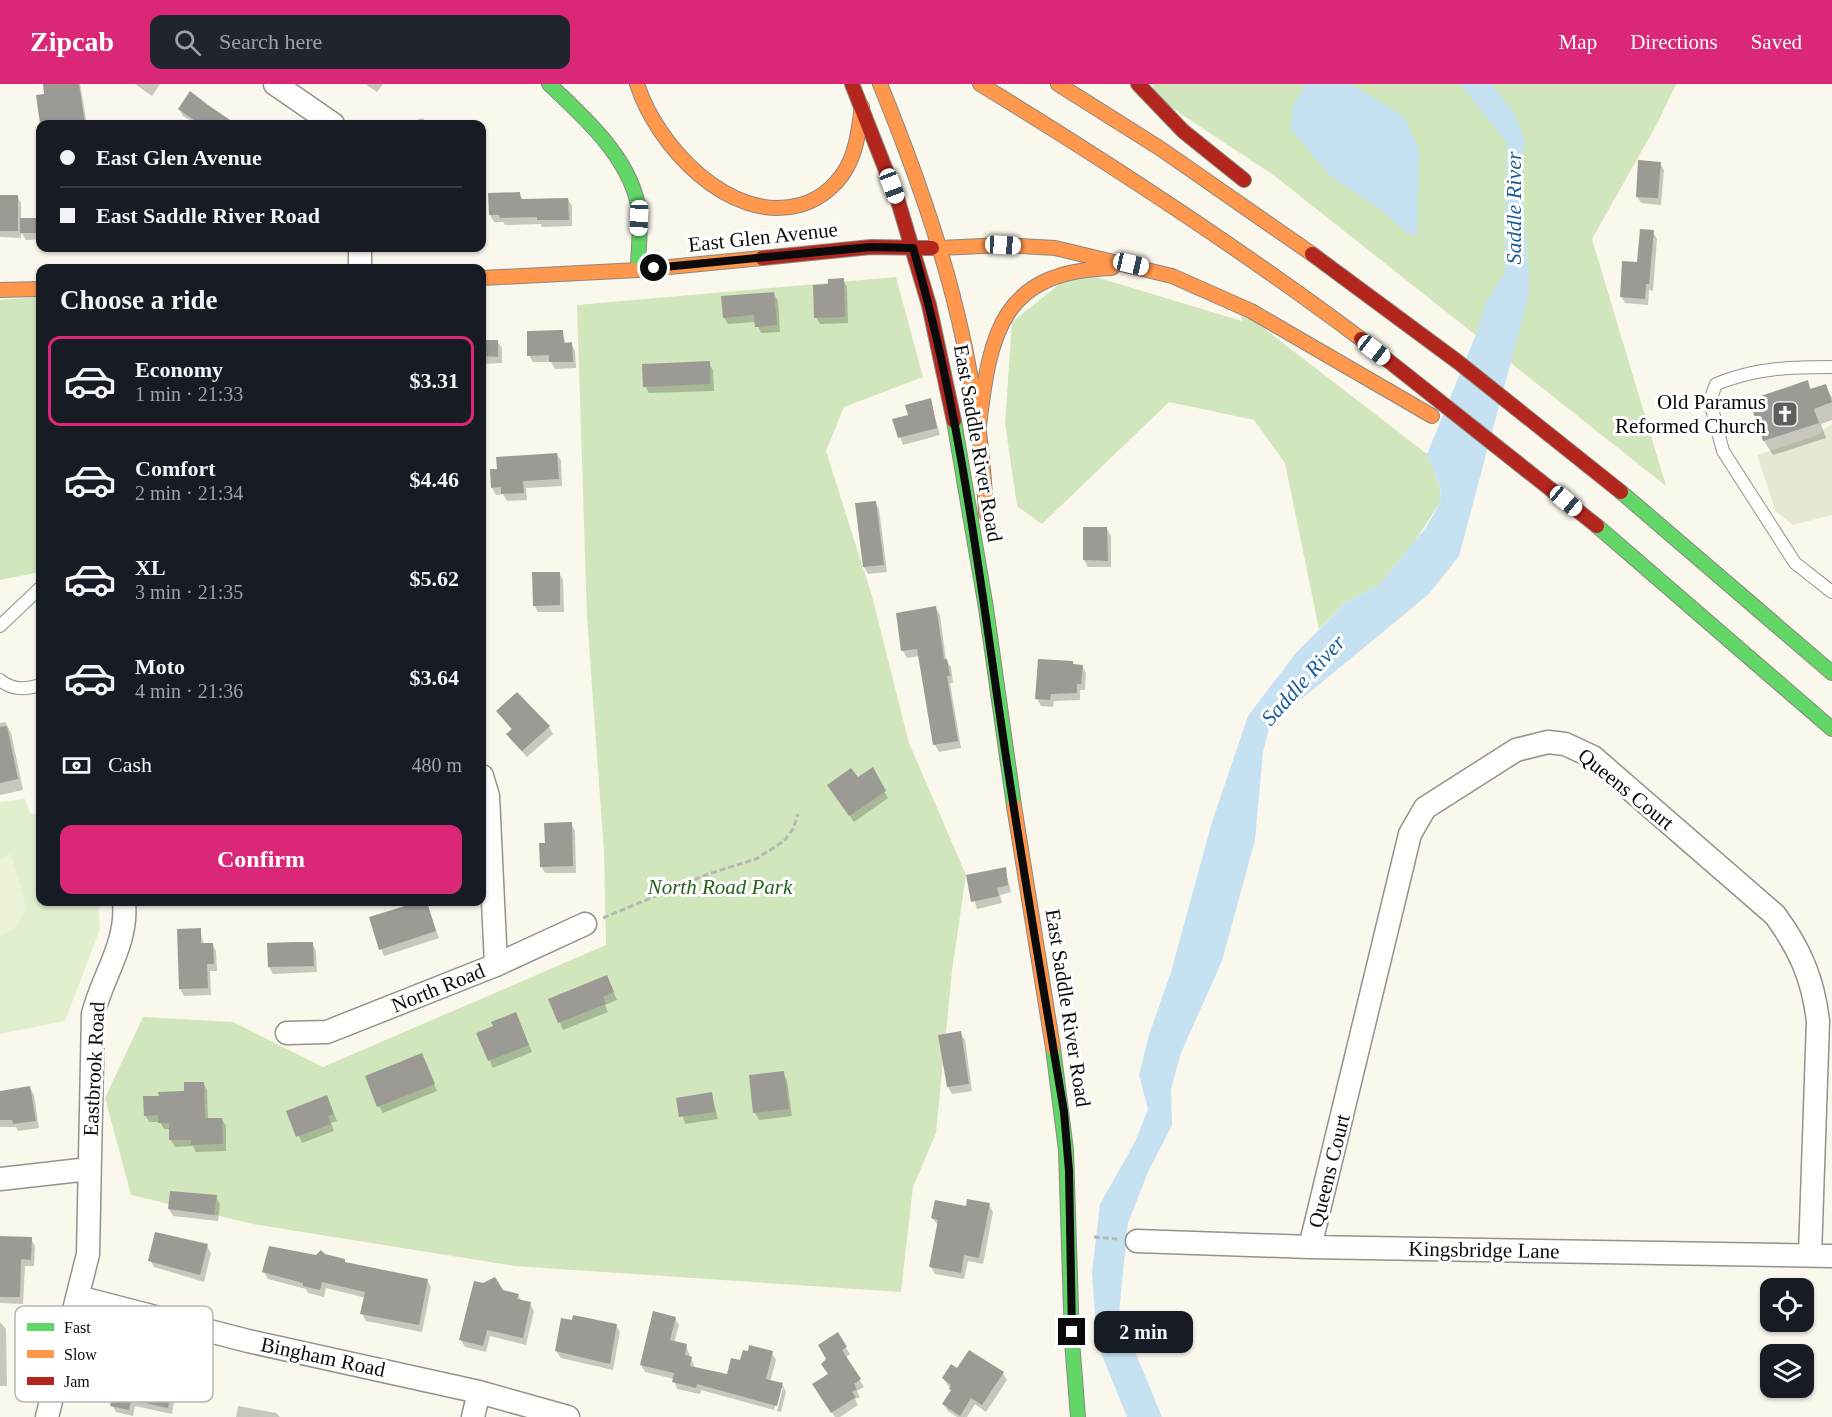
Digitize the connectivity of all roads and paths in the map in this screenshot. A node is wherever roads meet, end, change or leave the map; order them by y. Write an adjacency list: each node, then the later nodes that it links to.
1 (275, 84): 10 (street)
2 (549, 84): 16 (main road)
3 (637, 84): 9 (main road)
4 (852, 84): 9 (main road, East Saddle River Road)
5 (880, 84): 13 (main road, East Saddle River Road)
6 (980, 84): 23 (main road)
7 (1058, 84): 20 (main road)
8 (1138, 84): 11 (main road)
9 (862, 107): 12 (main road, East Saddle River Road)
10 (327, 120)
11 (1253, 187)
12 (913, 248): 13 (main road, East Glen Avenue); 16 (main road, East Glen Avenue); 26 (main road, East Saddle River Road)
13 (940, 248): 15 (main road, East Glen Avenue); 22 (main road, East Saddle River Road)
14 (1352, 266): 20 (main road)
15 (1150, 269): 22 (main road); 23 (main road)
16 (638, 270): 17 (main road, East Glen Avenue)
17 (486, 278)
18 (0, 290): 19 (main road)
19 (36, 292)
20 (1424, 336): 28 (main road)
21 (1832, 367): 25 (lane)
22 (979, 426): 26 (main road, East Saddle River Road)
23 (1525, 469): 29 (main road)
24 (36, 592): 27 (lane)
25 (1832, 592)
26 (986, 608): 42 (main road, East Saddle River Road)
27 (0, 626)
28 (1832, 674)
29 (1775, 678): 32 (main road); 33 (main road)
30 (0, 680): 31 (lane)
31 (36, 686)
32 (1832, 729)
33 (1825, 743)
34 (486, 789): 38 (street)
35 (798, 814): 37 (path)
36 (124, 906): 40 (street, Eastbrook Road)
37 (585, 924): 38 (street, North Road)
38 (496, 965): 39 (street, North Road)
39 (287, 1033)
40 (89, 1169): 41 (street); 46 (street, Eastbrook Road)
41 (0, 1179)
42 (1070, 1234): 43 (path); 55 (main road, East Saddle River Road)
43 (1137, 1241): 44 (street, Kingsbridge Lane)
44 (1310, 1247): 45 (street, Kingsbridge Lane); 45 (street, Queens Court)
45 (1821, 1256)
46 (78, 1297): 47 (street, Eastbrook Road); 48 (street, Bingham Road)
47 (76, 1306)
48 (113, 1306)
49 (213, 1332): 50 (street, Bingham Road)
50 (479, 1392): 53 (street); 54 (street, Bingham Road)
51 (51, 1402): 52 (street, Eastbrook Road)
52 (47, 1417)
53 (473, 1417)
54 (568, 1417)
55 (1078, 1417)

